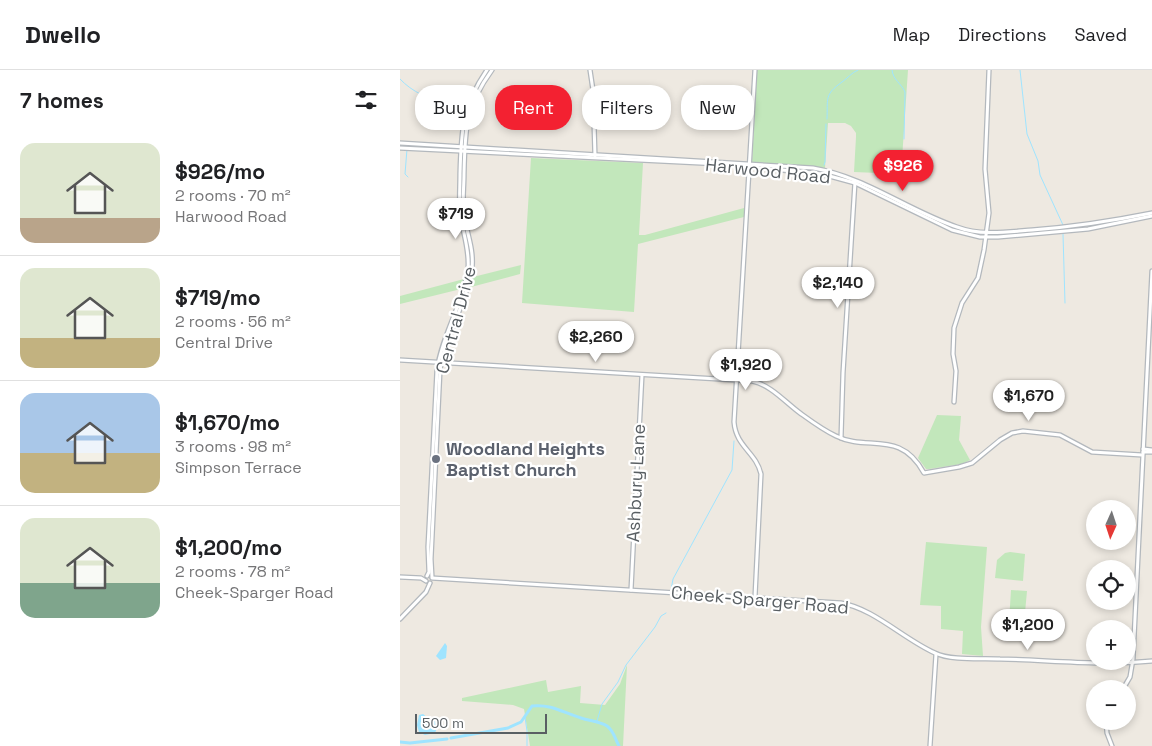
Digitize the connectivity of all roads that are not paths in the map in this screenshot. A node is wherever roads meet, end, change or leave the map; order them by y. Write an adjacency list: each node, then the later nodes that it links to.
1 (487, 70): 6 (main road, Central Drive)
2 (492, 70): 7 (main road, Central Drive)
3 (590, 70): 13 (main road)
4 (755, 70): 14 (main road)
5 (989, 70): 17 (main road)
6 (479, 85)
7 (480, 85)
8 (465, 130): 12 (main road, Central Drive)
9 (400, 143): 10 (main road, Harwood Road)
10 (426, 147): 11 (main road, Harwood Road); 12 (main road, Harwood Road)
11 (400, 148)
12 (463, 150): 13 (main road, Harwood Road); 20 (main road, Central Drive)
13 (595, 157): 14 (main road, Harwood Road)
14 (749, 166): 15 (main road, Harwood Road); 22 (main road)
15 (854, 181): 17 (main road, Harwood Road); 24 (main road)
16 (1152, 214): 17 (main road, Harwood Road)
17 (986, 235): 23 (main road)
18 (1152, 271): 26 (main road)
19 (400, 360): 20 (main road)
20 (440, 362): 21 (main road); 27 (main road, Central Drive); 30 (main road, Central Drive)
21 (642, 375): 22 (main road); 34 (main road, Ashbury Lane)
22 (738, 380): 24 (main road); 36 (main road)
23 (954, 402)
24 (841, 438): 26 (main road)
25 (1152, 451): 26 (main road)
26 (1143, 452): 38 (main road)
27 (426, 576): 29 (main road); 30 (main road, Cheek-Sparger Road); 32 (main road, Central Drive)
28 (400, 577): 29 (main road)
29 (414, 577): 32 (main road)
30 (432, 578): 31 (main road, Cheek-Sparger Road); 33 (main road, Central Drive)
31 (445, 580): 33 (main road, Cheek-Sparger Road); 34 (main road, Cheek-Sparger Road)
32 (426, 581): 33 (main road); 35 (main road, Central Drive)
33 (431, 583): 35 (main road)
34 (631, 590): 36 (main road, Cheek-Sparger Road)
35 (423, 594): 37 (main road)
36 (755, 597): 39 (main road, Cheek-Sparger Road)
37 (400, 619)
38 (1135, 620)
39 (936, 654): 41 (main road, Cheek-Sparger Road); 44 (main road)
40 (1152, 660): 42 (main road, Cheek-Sparger Road)
41 (1086, 662)
42 (1136, 662)
43 (1107, 730): 45 (main road)
44 (930, 746)
45 (1112, 746)

